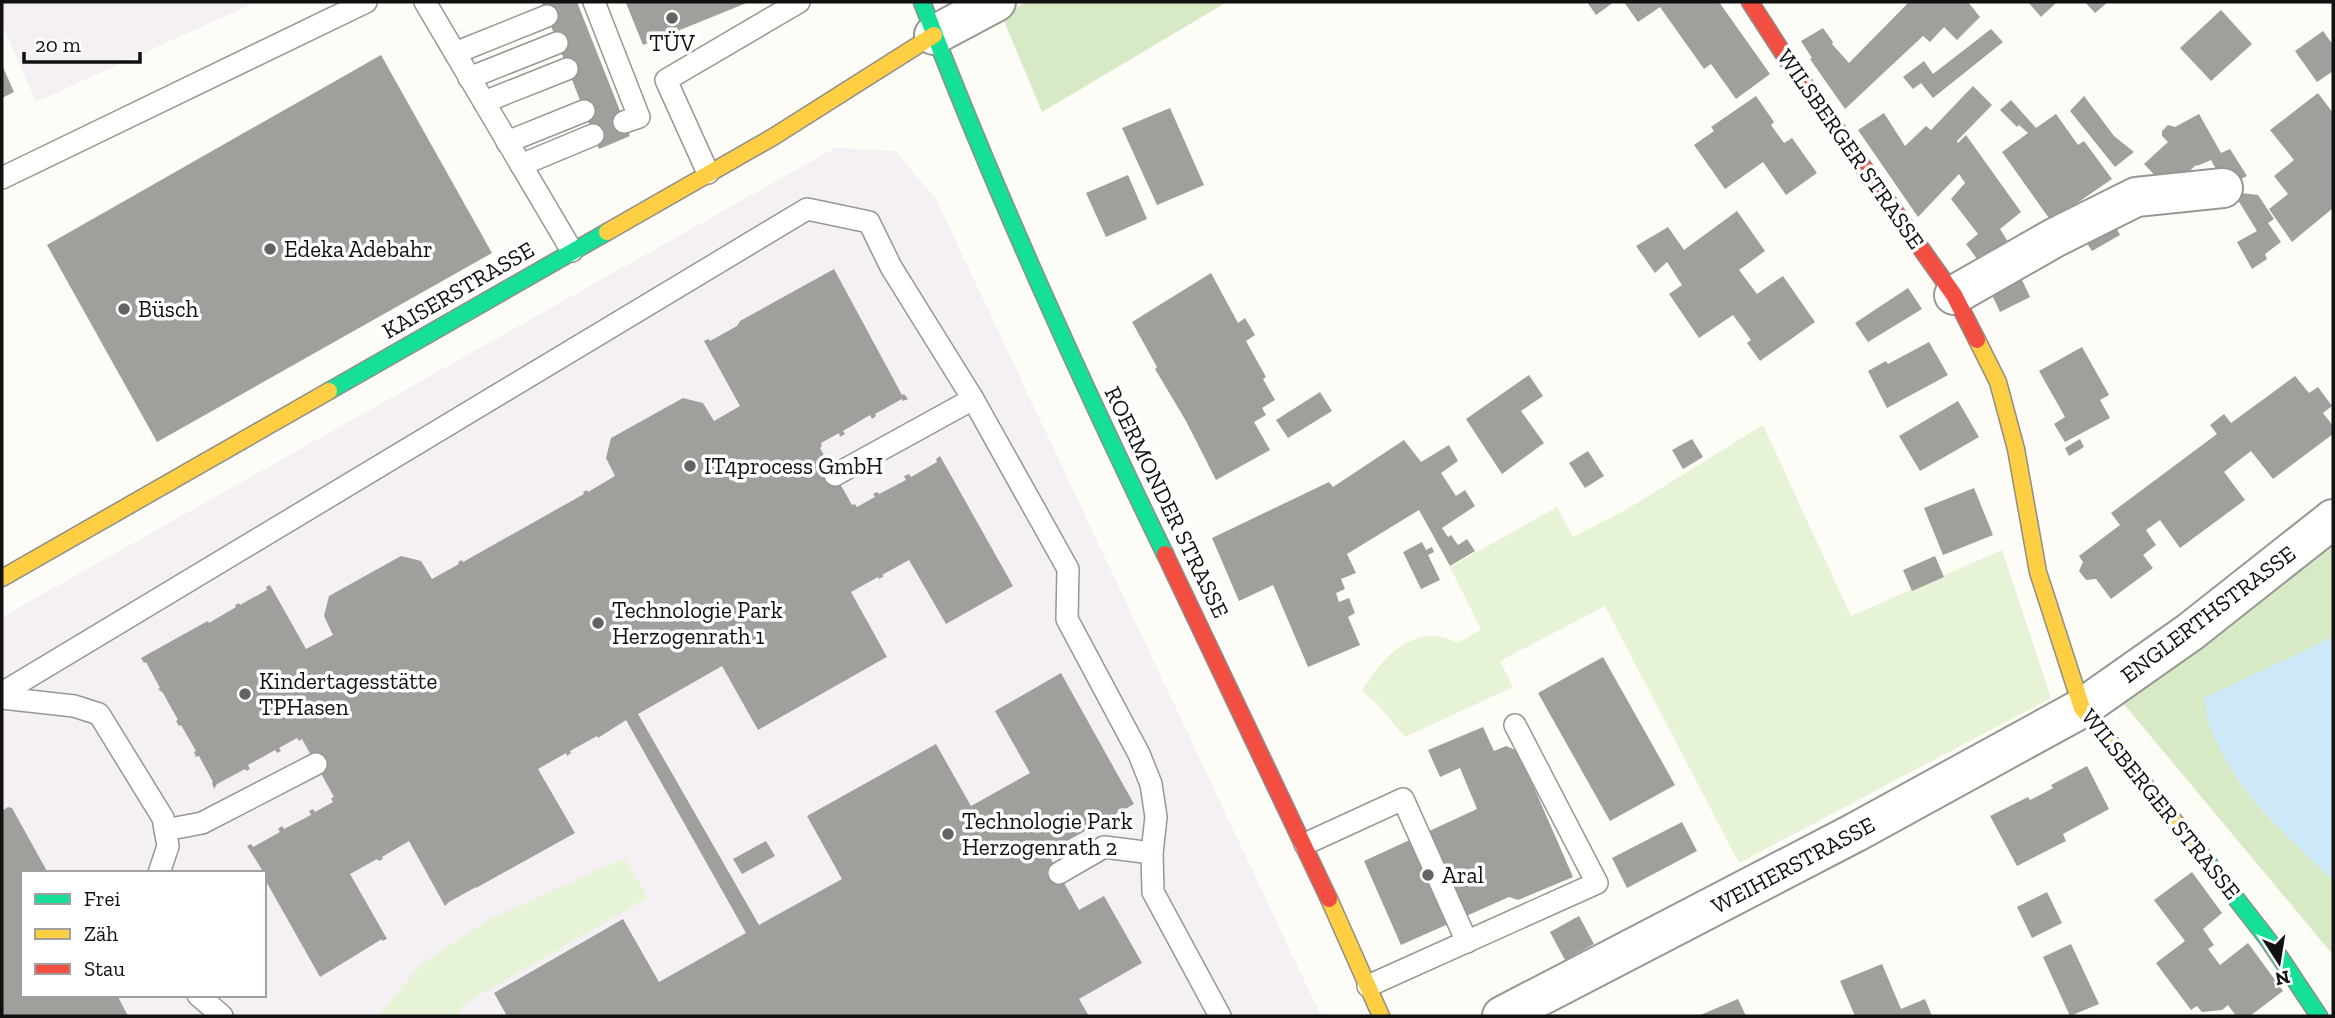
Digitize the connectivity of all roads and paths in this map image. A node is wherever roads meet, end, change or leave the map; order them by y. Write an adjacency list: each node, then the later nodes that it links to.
1 (366, 2): 20 (lane)
2 (425, 2): 10 (lane)
3 (585, 2): 15 (lane)
4 (799, 2): 19 (lane)
5 (996, 2): 8 (street)
6 (1750, 2): 23 (street, WILSBERGER STRASSE)
7 (547, 16): 10 (lane)
8 (928, 18): 19 (street, KAISERSTRASSE); 33 (street, ROERMONDER STRASSE)
9 (557, 43): 12 (lane)
10 (455, 53): 12 (lane)
11 (568, 69): 13 (lane)
12 (469, 78): 13 (lane)
13 (484, 102): 17 (lane)
14 (584, 111): 17 (lane)
15 (624, 122)
16 (593, 135): 18 (lane)
17 (507, 142): 18 (lane)
18 (521, 165): 22 (lane)
19 (708, 173): 22 (street, KAISERSTRASSE)
20 (2, 178)
21 (2223, 188): 23 (street)
22 (572, 251): 27 (street, KAISERSTRASSE)
23 (1954, 295): 29 (street, WILSBERGER STRASSE)
24 (973, 399): 25 (lane); 28 (lane); 34 (lane)
25 (835, 475)
26 (2333, 519): 29 (street, ENGLERTHSTRASSE)
27 (2, 578)
28 (2, 696): 32 (lane)
29 (2082, 708): 43 (street, WEIHERSTRASSE); 44 (street, WILSBERGER STRASSE)
30 (1515, 725): 37 (lane)
31 (316, 764): 32 (lane)
32 (165, 830): 35 (lane)
33 (1305, 844): 37 (lane); 38 (street, ROERMONDER STRASSE)
34 (1152, 853): 36 (lane); 41 (lane)
35 (160, 871)
36 (1059, 873)
37 (1467, 942): 38 (lane)
38 (1368, 986): 42 (street, ROERMONDER STRASSE)
39 (200, 997): 40 (lane)
40 (222, 1016)
41 (1220, 1016)
42 (1381, 1016)
43 (1502, 1016)
44 (2319, 1016)

